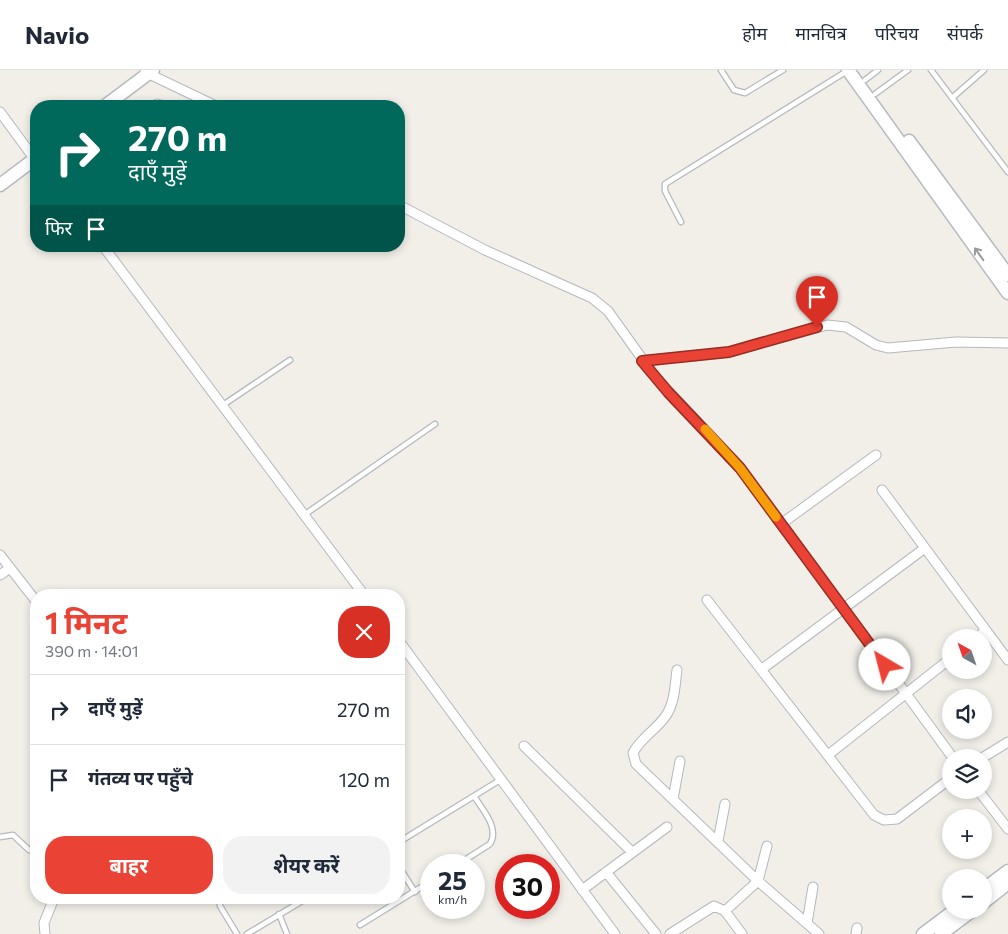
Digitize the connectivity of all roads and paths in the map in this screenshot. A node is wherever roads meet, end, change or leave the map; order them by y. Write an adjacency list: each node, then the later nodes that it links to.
1 (721, 70): 2 (lane)
2 (782, 70)
3 (848, 70): 20 (lane); 23 (street, one-way to 3)
4 (878, 70): 9 (lane)
5 (908, 70): 10 (lane)
6 (931, 70): 11 (lane)
7 (984, 70): 11 (lane)
8 (148, 71): 12 (street); 13 (street)
9 (861, 75): 10 (street)
10 (875, 94): 22 (street)
11 (952, 98): 17 (lane)
12 (112, 100)
13 (204, 100)
14 (0, 112): 15 (street)
15 (30, 152)
16 (30, 164): 18 (street)
17 (1008, 172)
18 (0, 185)
19 (405, 208): 26 (street)
20 (681, 222)
21 (108, 252): 27 (street)
22 (1006, 267)
23 (1008, 293)
24 (1008, 343): 26 (street)
25 (290, 360): 27 (lane)
26 (642, 361): 32 (street)
27 (223, 405): 31 (street)
28 (435, 424): 31 (lane)
29 (876, 455): 32 (street)
30 (882, 490): 33 (street)
31 (304, 515): 37 (street)
32 (781, 524): 40 (street)
33 (925, 548): 40 (street); 41 (street)
34 (0, 555): 35 (street)
35 (10, 568): 36 (street); 38 (street)
36 (0, 575)
37 (360, 589)
38 (30, 593)
39 (706, 600): 46 (street)
40 (842, 609): 46 (street); 48 (street)
41 (984, 629)
42 (992, 640): 44 (street)
43 (405, 649): 55 (street)
44 (1008, 660)
45 (942, 665): 48 (street)
46 (762, 669): 53 (street)
47 (677, 670): 58 (street)
48 (906, 694): 51 (street); 53 (street)
49 (1008, 742): 52 (street)
50 (524, 746): 68 (street)
51 (946, 749)
52 (992, 752)
53 (828, 755): 56 (street)
54 (680, 761): 58 (street)
55 (500, 780): 57 (lane); 78 (street)
56 (942, 785)
57 (474, 796): 64 (lane); 69 (lane)
58 (673, 799): 65 (street)
59 (985, 799): 62 (street)
60 (724, 804): 65 (street)
61 (667, 827): 68 (street)
62 (1008, 829)
63 (0, 838): 67 (lane)
64 (405, 838)
65 (718, 841): 73 (street)
66 (767, 846): 73 (street)
67 (29, 850)
68 (632, 852): 71 (street)
69 (474, 854)
70 (1008, 871): 74 (street)
71 (606, 872): 78 (street); 97 (street)
72 (405, 876): 79 (lane)
73 (758, 881): 86 (street); 90 (street)
74 (992, 883)
75 (1008, 883): 80 (street)
76 (813, 888): 90 (street)
77 (420, 889): 79 (lane)
78 (582, 890): 96 (street)
79 (415, 892): 81 (lane)
80 (992, 896)
81 (405, 898)
82 (52, 904): 92 (street)
83 (220, 904): 93 (lane)
84 (296, 904): 87 (lane)
85 (395, 904): 91 (lane)
86 (725, 911): 98 (street); 99 (street)
87 (279, 914): 94 (lane); 95 (lane)
88 (943, 919): 101 (street)
89 (960, 919): 102 (street)
90 (807, 923): 100 (street)
91 (360, 925)
92 (45, 934)
93 (238, 934)
94 (247, 934)
95 (287, 934)
96 (615, 934)
97 (656, 934)
98 (670, 934)
99 (742, 934)
100 (819, 934)
101 (923, 934)
102 (941, 934)

